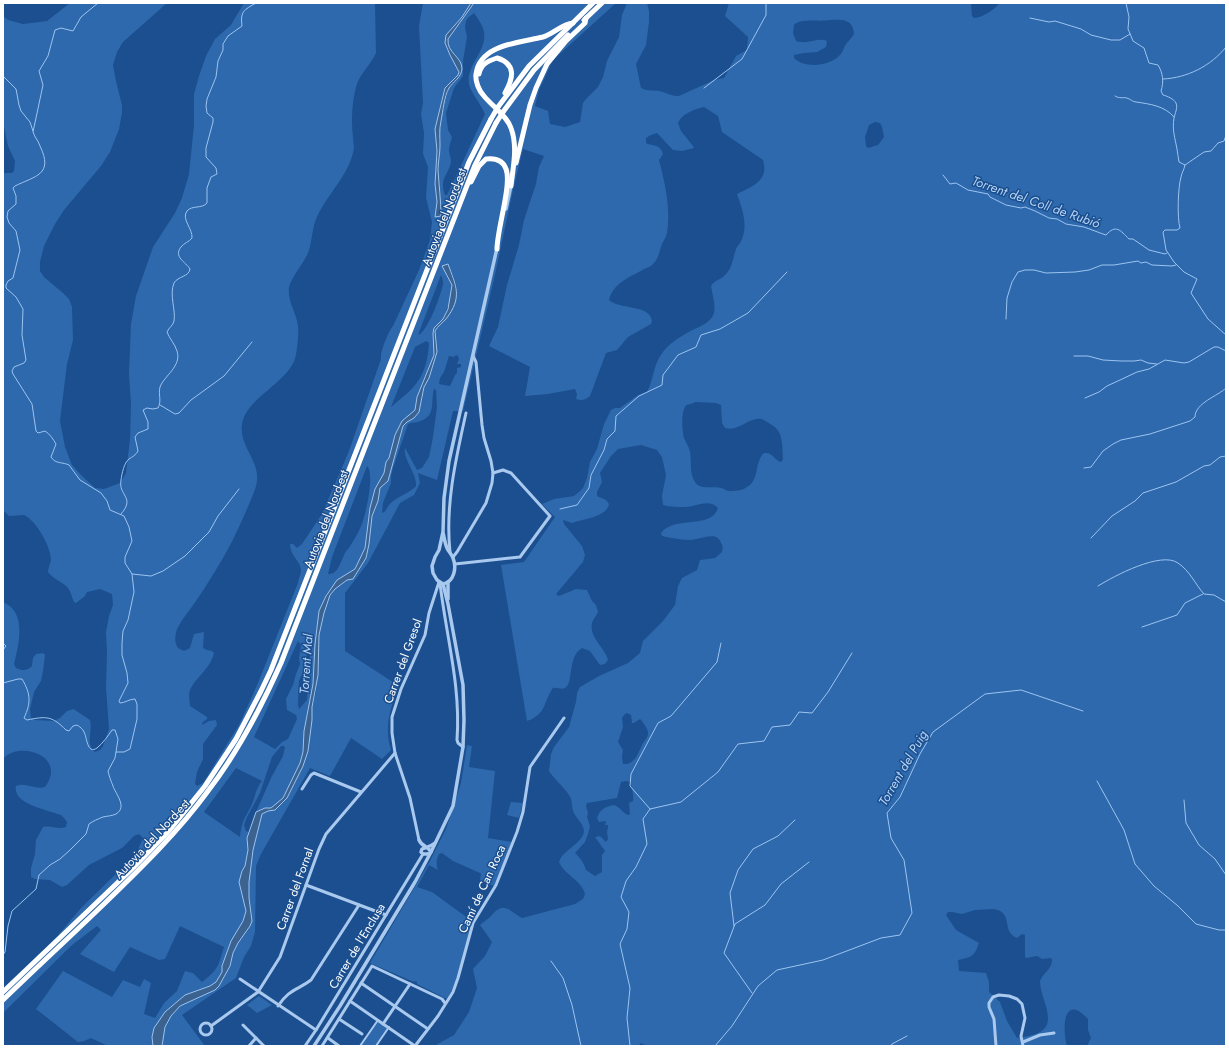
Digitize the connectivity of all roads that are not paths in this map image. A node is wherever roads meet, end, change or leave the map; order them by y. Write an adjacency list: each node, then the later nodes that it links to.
1 (594, 3): 4 (highway, Autovia del Nord-est)
2 (602, 3): 3 (highway, Autovia del Nord-est)
3 (586, 18): 7 (highway); 8 (highway, Autovia del Nord-est, bridge)
4 (573, 23): 5 (highway); 6 (highway, Autovia del Nord-est)
5 (478, 87): 6 (highway); 7 (highway)
6 (499, 106): 38 (highway, Autovia del Nord-est, bridge)
7 (511, 186): 9 (street)
8 (465, 191): 9 (highway); 40 (highway, Autovia del Nord-est)
9 (497, 249): 10 (street)
10 (472, 355): 12 (street); 13 (street)
11 (466, 413): 15 (street)
12 (493, 473): 16 (street); 17 (street)
13 (443, 532): 14 (street); 15 (street)
14 (439, 550): 15 (street); 19 (street)
15 (449, 551): 16 (street)
16 (453, 557): 17 (street)
17 (455, 564): 18 (street)
18 (448, 582): 19 (street); 20 (street)
19 (440, 583): 20 (street); 22 (street); 23 (street, Carrer del Gresol)
20 (448, 604): 22 (street)
21 (564, 718): 42 (street, Camí de Can Roca)
22 (463, 747): 27 (street)
23 (395, 753): 25 (street, Carrer del Fornal); 26 (street, Carrer del Gresol)
24 (302, 789): 25 (street)
25 (361, 792): 32 (street, Carrer del Fornal)
26 (419, 840): 28 (street); 29 (street)
27 (437, 840): 28 (street); 30 (street)
28 (426, 848): 29 (street); 30 (street)
29 (422, 852): 30 (street); 31 (street); 34 (street, Carrer de l'Enclusa)
30 (431, 852): 31 (street)
31 (425, 864): 63 (street)
32 (306, 885): 33 (street); 39 (street, Carrer del Fornal)
33 (359, 905): 34 (street); 43 (street)
34 (386, 915): 52 (street, Carrer de l'Enclusa)
35 (240, 979): 39 (street)
36 (361, 983): 37 (street); 41 (street); 44 (street)
37 (410, 984): 42 (street); 44 (street)
38 (3, 992)
39 (258, 992): 43 (street); 49 (street, Carrer del Fornal)
40 (3, 1000)
41 (350, 1001): 45 (street); 46 (street)
42 (446, 1003): 51 (street, Camí de Can Roca)
43 (278, 1006): 52 (street)
44 (395, 1007): 47 (street); 51 (street)
45 (339, 1019): 54 (street); 57 (street)
46 (378, 1020): 47 (street); 55 (street)
47 (383, 1024): 50 (street)
48 (243, 1025): 56 (street)
49 (211, 1026)
50 (389, 1027): 59 (street); 67 (street)
51 (428, 1029): 67 (street, Camí de Can Roca)
52 (316, 1030): 62 (street, Carrer de l'Enclusa)
53 (1054, 1033): 58 (street)
54 (362, 1034): 55 (street)
55 (366, 1037): 66 (street)
56 (256, 1038): 60 (street); 61 (street)
57 (328, 1038): 64 (street); 65 (street)
58 (1023, 1044): 68 (street)
59 (377, 1045)
60 (248, 1046)
61 (264, 1046)
62 (305, 1046)
63 (314, 1046)
64 (322, 1046)
65 (339, 1046)
66 (360, 1046)
67 (415, 1046)
68 (996, 1046)

